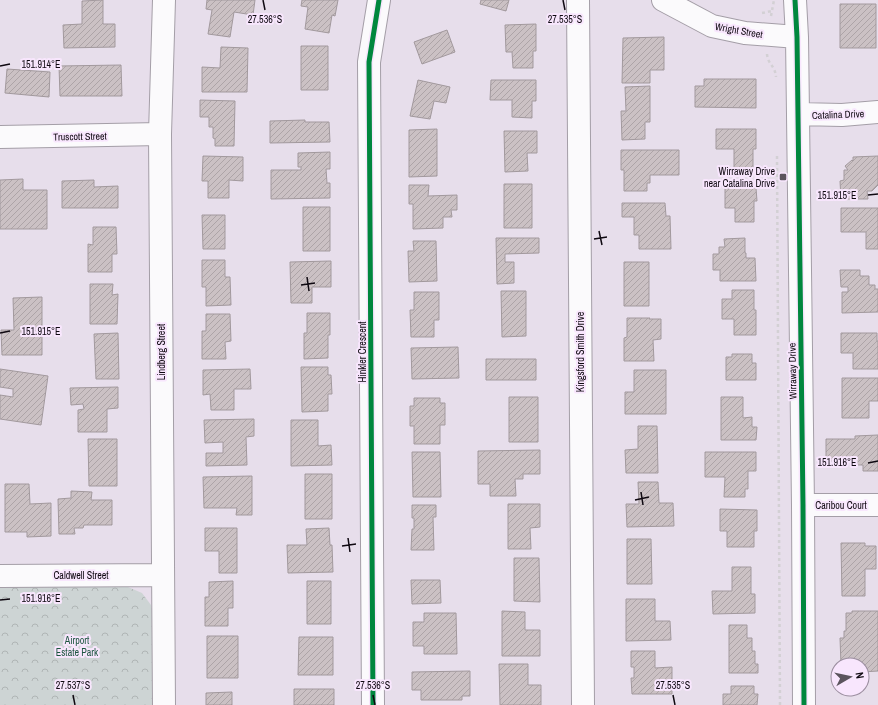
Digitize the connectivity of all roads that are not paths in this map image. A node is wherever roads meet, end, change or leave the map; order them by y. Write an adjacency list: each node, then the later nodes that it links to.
1 (164, 0): 9 (street, Lindberg Street)
2 (379, 0): 16 (street, Hinkler Crescent)
3 (578, 0): 17 (street, Kingsford Smith Drive)
4 (663, 0): 6 (street, Wright Street)
5 (795, 0): 6 (street, Wirraway Drive)
6 (797, 37): 8 (street, Wirraway Drive)
7 (878, 112): 8 (street, Catalina Drive)
8 (798, 114): 12 (street, Wirraway Drive)
9 (160, 134): 10 (street, Truscott Street); 13 (street, Lindberg Street)
10 (0, 137)
11 (878, 505): 12 (street, Caribou Court)
12 (803, 506): 18 (street, Wirraway Drive)
13 (163, 575): 14 (street, Caldwell Street); 15 (street, Lindberg Street)
14 (0, 576)
15 (164, 705)
16 (373, 705)
17 (583, 705)
18 (804, 705)

